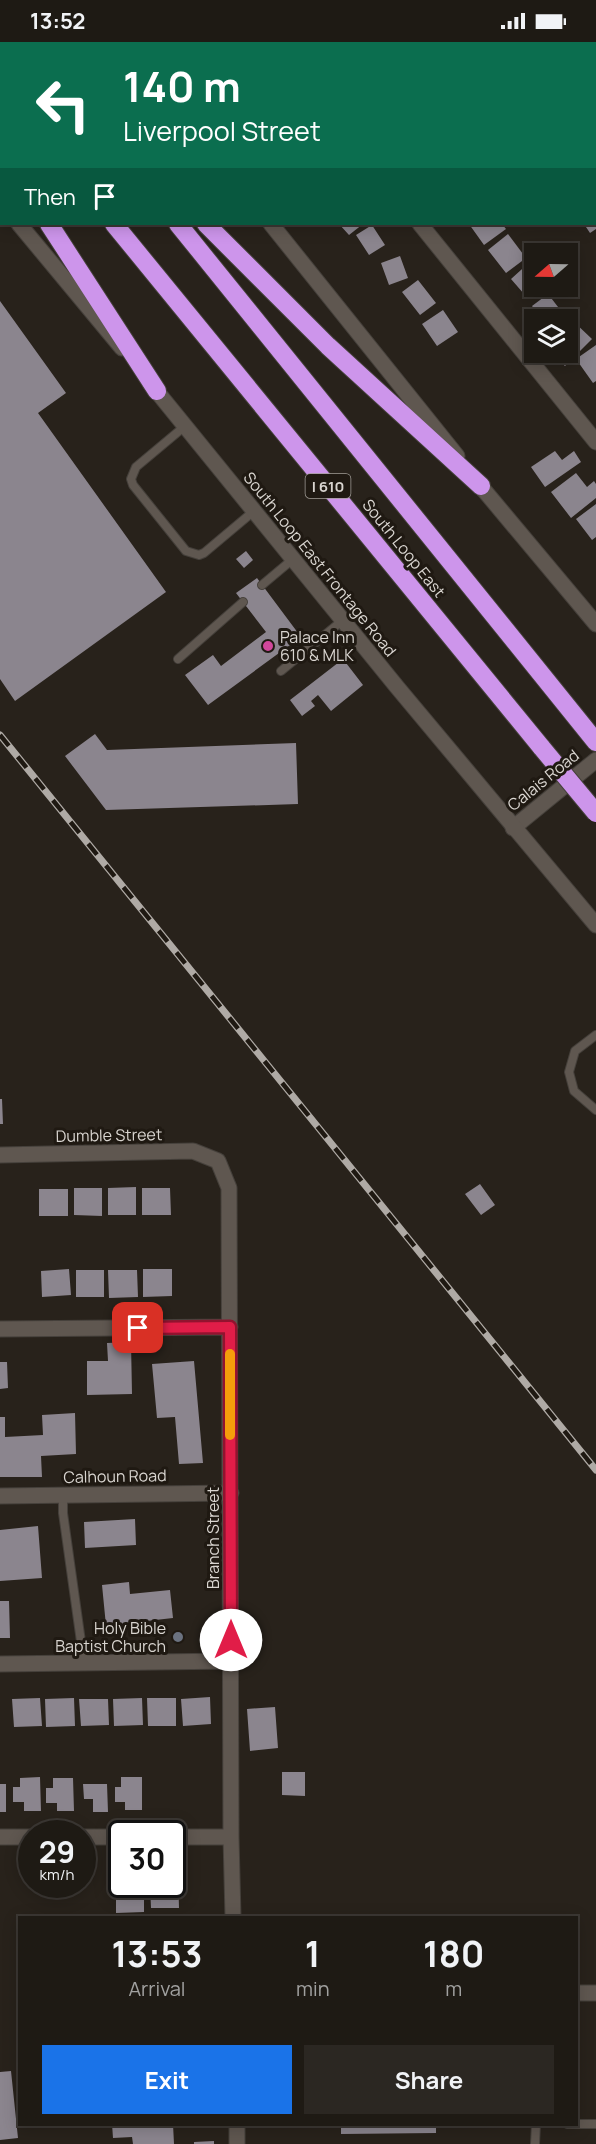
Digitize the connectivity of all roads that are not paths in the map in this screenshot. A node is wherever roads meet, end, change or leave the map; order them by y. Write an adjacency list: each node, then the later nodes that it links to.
1 (20, 225): 8 (street, South Loop East Frontage Road)
2 (50, 225): 8 (highway)
3 (115, 225): 22 (highway, South Loop East / I 610, bridge)
4 (179, 225): 20 (highway, South Loop East / I 610)
5 (207, 225): 11 (highway)
6 (272, 225): 11 (street)
7 (421, 225): 10 (street)
8 (156, 391): 9 (street, South Loop East Frontage Road)
9 (185, 426): 12 (street, South Loop East Frontage Road); 12 (lane)
10 (596, 442)
11 (481, 486): 17 (street)
12 (254, 511): 13 (street, South Loop East Frontage Road)
13 (293, 560): 14 (lane); 16 (street, South Loop East Frontage Road)
14 (262, 585)
15 (243, 602): 18 (lane)
16 (342, 620): 19 (lane); 23 (street, South Loop East Frontage Road)
17 (596, 624)
18 (177, 659)
19 (281, 671)
20 (596, 742)
21 (596, 760): 23 (street, Calais Road)
22 (596, 813)
23 (513, 828): 24 (street, South Loop East Frontage Road)
24 (596, 926)
25 (596, 1035): 26 (lane)
26 (596, 1110)
27 (0, 1155): 28 (street, Dumble Street)
28 (218, 1161): 29 (street, Branch Street)
29 (230, 1327): 30 (street); 31 (street, Branch Street)
30 (0, 1329)
31 (231, 1493): 32 (street, Calhoun Road); 34 (street, Branch Street)
32 (63, 1495): 33 (street, Calhoun Road); 35 (lane)
33 (0, 1496)
34 (231, 1661): 35 (street); 40 (street, Branch Street)
35 (84, 1663): 36 (street)
36 (0, 1664)
37 (0, 1837): 38 (street)
38 (18, 1837)
39 (186, 1837): 40 (street)
40 (231, 1837): 41 (street, Branch Street)
41 (233, 1916)
42 (578, 1993): 43 (street)
43 (596, 1993)
44 (578, 2124): 45 (lane)
45 (596, 2124)
46 (237, 2126): 48 (street)
47 (536, 2126): 49 (lane)
48 (237, 2144)
49 (535, 2144)

